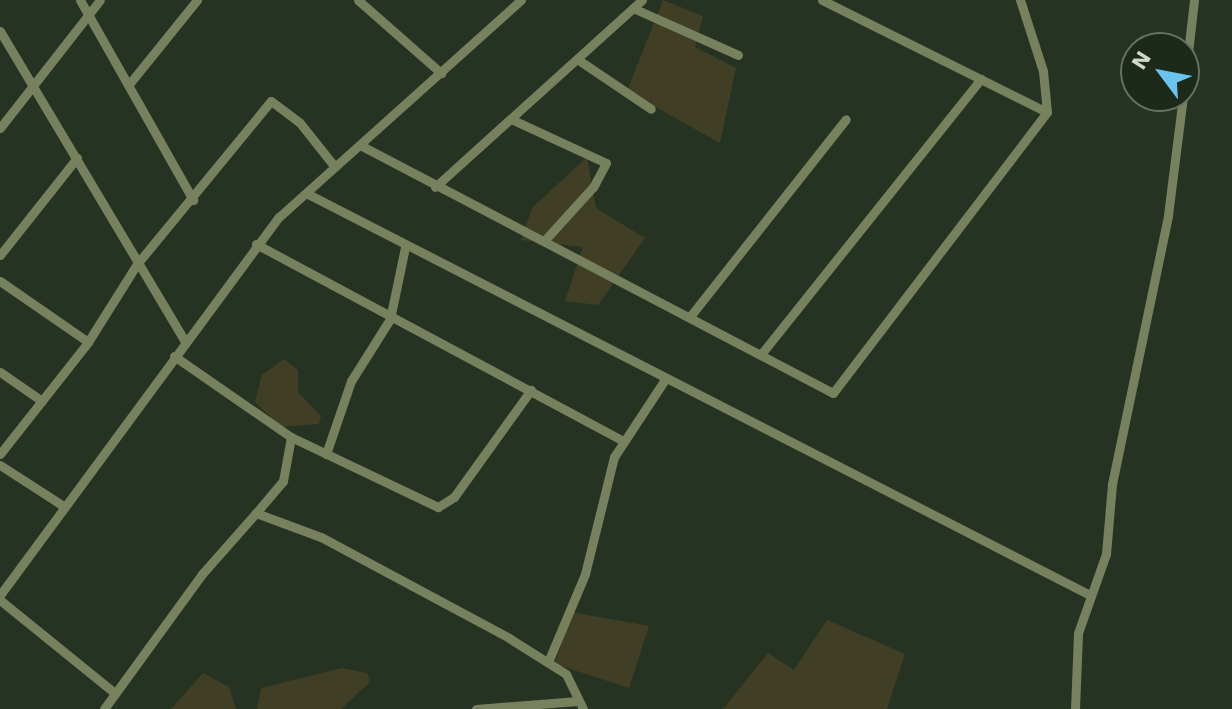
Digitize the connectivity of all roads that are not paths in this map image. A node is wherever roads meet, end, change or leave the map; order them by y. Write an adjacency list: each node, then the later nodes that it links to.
1 (80, 0): 11 (street)
2 (100, 0): 11 (street)
3 (197, 0): 18 (street)
4 (358, 0): 16 (street)
5 (642, 0): 10 (street)
6 (822, 0): 17 (street)
7 (1020, 0): 21 (street)
8 (1194, 0): 13 (street)
9 (517, 1): 16 (street)
10 (633, 8): 14 (street); 15 (street)
11 (89, 15): 18 (street); 19 (street)
12 (0, 31): 19 (street)
13 (1190, 32)
14 (738, 55)
15 (577, 59): 20 (street); 24 (street)
16 (441, 73): 26 (street)
17 (981, 79): 21 (street); 42 (street)
18 (130, 83): 31 (street)
19 (34, 85): 25 (street); 27 (street)
20 (651, 109)
21 (1047, 112): 42 (street)
22 (1181, 112): 55 (street)
23 (846, 119): 38 (street)
24 (513, 120): 29 (street); 32 (street)
25 (0, 128)
26 (360, 145): 28 (street); 29 (street)
27 (77, 158): 35 (street); 36 (street)
28 (335, 167): 30 (street); 31 (street)
29 (435, 187): 32 (street)
30 (306, 193): 33 (street); 34 (street)
31 (193, 200): 36 (street)
32 (544, 241): 38 (street)
33 (256, 244): 39 (street); 40 (street)
34 (405, 247): 39 (street); 45 (street)
35 (0, 255)
36 (137, 264): 40 (street); 41 (street)
37 (0, 281): 41 (street)
38 (692, 314): 42 (street)
39 (390, 319): 46 (street); 51 (street)
40 (185, 341): 43 (street)
41 (88, 342): 47 (street)
42 (762, 353)
43 (174, 356): 48 (street); 53 (street)
44 (0, 372): 47 (street)
45 (664, 381): 49 (street); 55 (street)
46 (531, 390): 49 (street); 51 (street)
47 (42, 401): 50 (street)
48 (291, 437): 51 (street); 54 (street)
49 (622, 440): 57 (street)
50 (0, 454)
51 (326, 454)
52 (0, 465): 53 (street)
53 (65, 507): 56 (street)
54 (256, 513): 57 (street); 58 (street)
55 (1090, 595): 62 (street)
56 (0, 598): 58 (street)
57 (548, 662): 59 (street)
58 (115, 693): 61 (street)
59 (580, 705): 60 (street)
60 (482, 708)
61 (104, 709)
62 (1075, 709)

